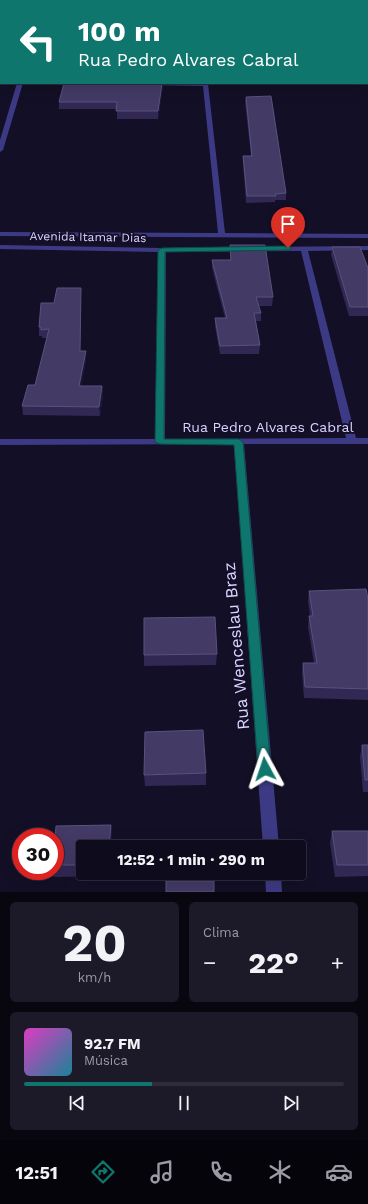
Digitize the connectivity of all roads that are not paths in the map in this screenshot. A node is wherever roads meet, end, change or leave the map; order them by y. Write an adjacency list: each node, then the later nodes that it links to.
1 (20, 84): 3 (street)
2 (205, 84): 5 (street)
3 (0, 150)
4 (0, 234): 5 (street, Avenida Itamar Dias)
5 (222, 235): 6 (street, Avenida Itamar Dias)
6 (368, 236)
7 (0, 246): 10 (street, Avenida Itamar Dias)
8 (304, 248): 9 (street, Avenida Itamar Dias); 10 (street, Avenida Itamar Dias); 11 (street)
9 (368, 248)
10 (162, 250): 14 (street)
11 (352, 441): 12 (street, Rua Pedro Alvares Cabral); 15 (street, Rua Pedro Alvares Cabral)
12 (368, 441)
13 (0, 442): 14 (street, Rua Pedro Alvares Cabral)
14 (160, 442): 15 (street, Rua Pedro Alvares Cabral)
15 (239, 442): 16 (street, Rua Wenceslau Braz)
16 (270, 840)
17 (273, 880): 18 (street)
18 (274, 892)

